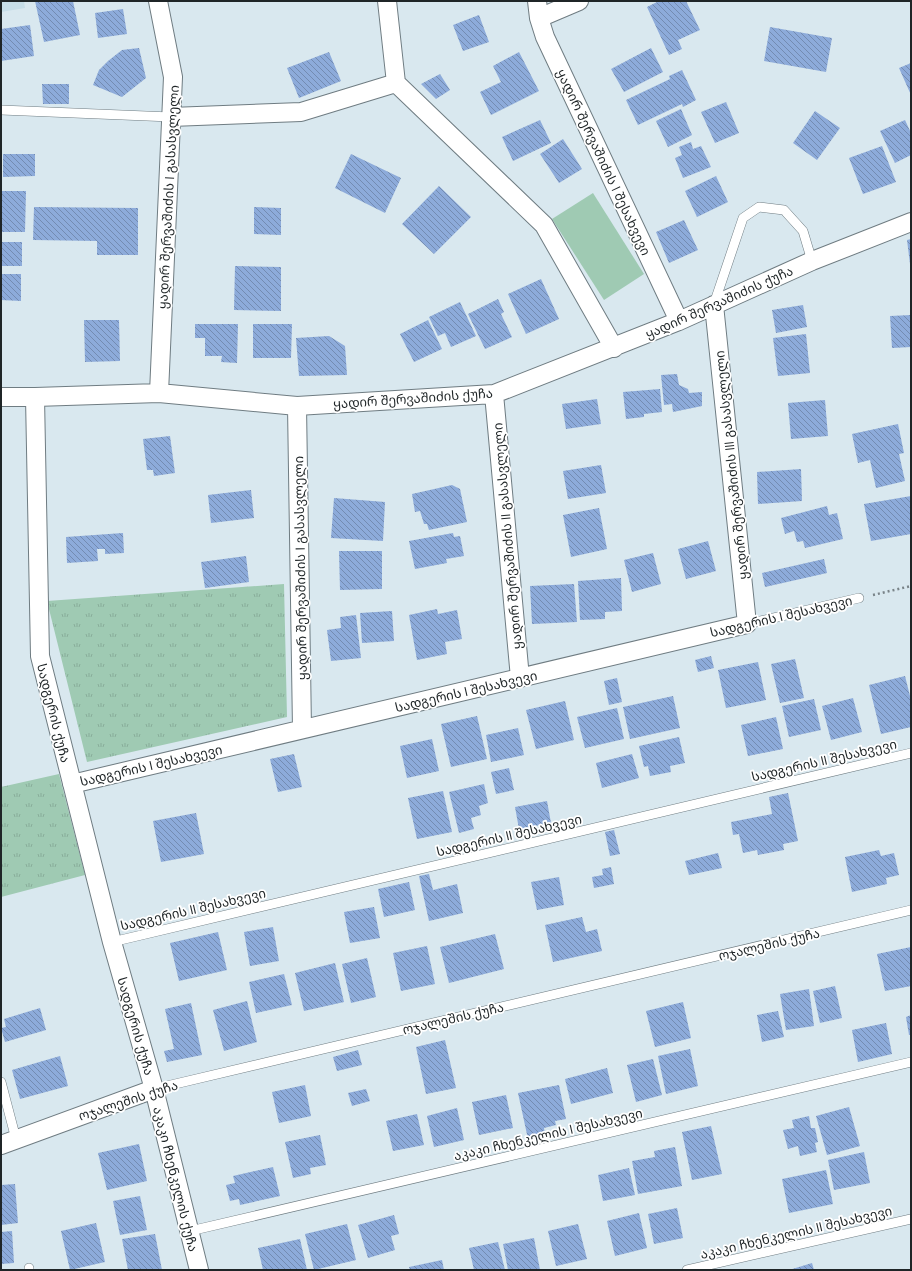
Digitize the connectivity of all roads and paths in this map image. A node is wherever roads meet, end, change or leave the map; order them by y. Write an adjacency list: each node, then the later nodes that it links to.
1 (158, 1): 7 (street, ყადირ შერვაშიძის I გასასვლელი)
2 (387, 1): 5 (street)
3 (579, 1): 4 (street)
4 (538, 9): 11 (street, ყადირ შერვაშიძის I შესახვევი)
5 (396, 83): 7 (street); 12 (street)
6 (1, 110): 7 (lane)
7 (171, 117): 13 (street, ყადირ შერვაშიძის I გასასვლელი)
8 (911, 222): 9 (street, ყადირ შერვაშიძის ქუჩა)
9 (812, 261): 10 (street, ყადირ შერვაშიძის ქუჩა); 10 (lane)
10 (714, 305): 11 (street, ყადირ შერვაშიძის ქუჩა); 20 (street, ყადირ შერვაშიძის III გასასვლელი)
11 (679, 321): 12 (street, ყადირ შერვაშიძის ქუჩა)
12 (614, 348): 14 (street, ყადირ შერვაშიძის ქუჩა)
13 (159, 393): 16 (street, ყადირ შერვაშიძის ქუჩა); 17 (street, ყადირ შერვაშიძის ქუჩა)
14 (494, 394): 17 (street, ყადირ შერვაშიძის ქუჩა); 21 (street, ყადირ შერვაშიძის II გასასვლელი)
15 (1, 397): 16 (street, ყადირ შერვაშიძის ქუჩა)
16 (35, 398): 24 (street, სადგერის ქუჩა)
17 (297, 406): 22 (street, ყადირ შერვაშიძის I გასასვლელი)
18 (911, 586): 19 (path)
19 (859, 598): 20 (lane, სადგერის I შესახვევი)
20 (747, 624): 21 (street, სადგერის I შესახვევი)
21 (520, 678): 22 (street, სადგერის I შესახვევი)
22 (302, 729): 24 (street, სადგერის I შესახვევი)
23 (911, 752): 26 (lane, სადგერის II შესახვევი)
24 (72, 784): 26 (street, სადგერის ქუჩა)
25 (911, 910): 29 (lane, ოჯალეშის ქუჩა)
26 (112, 942): 29 (street, სადგერის ქუჩა)
27 (911, 1062): 32 (lane, აკაკი ჩხენკელის I შესახვევი)
28 (1, 1082): 30 (lane)
29 (154, 1089): 30 (street, ოჯალეშის ქუჩა); 32 (street, აკაკი ჩხენკელის ქუჩა)
30 (9, 1142)
31 (911, 1219): 34 (lane, აკაკი ჩხენკელის II შესახვევი)
32 (190, 1231): 33 (street, აკაკი ჩხენკელის ქუჩა)
33 (199, 1270)
34 (687, 1270)

